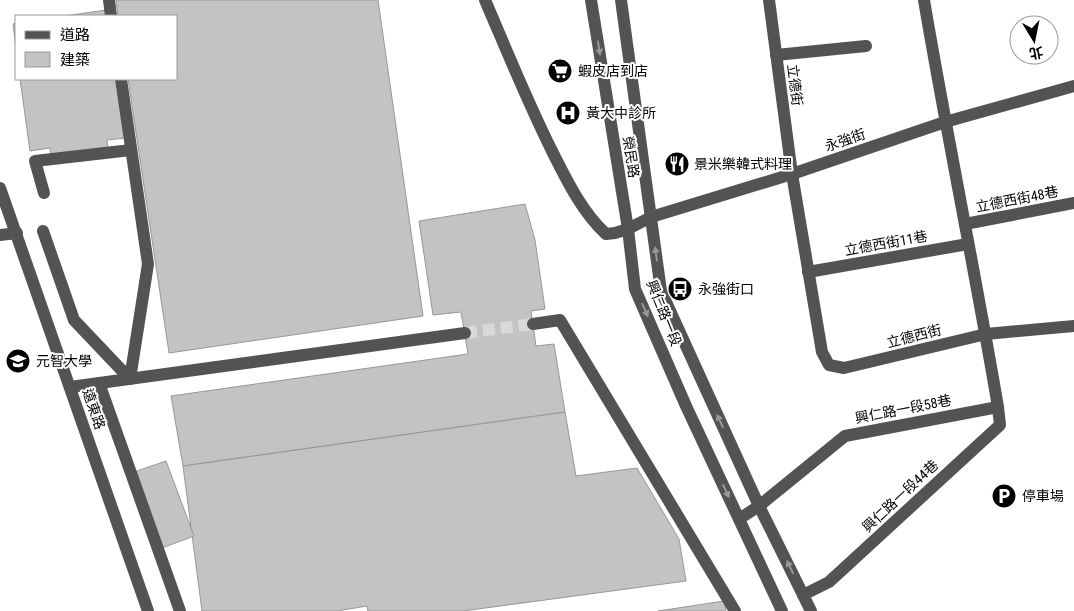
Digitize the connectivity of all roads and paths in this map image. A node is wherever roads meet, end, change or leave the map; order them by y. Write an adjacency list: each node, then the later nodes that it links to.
1 (109, 0): 7 (street)
2 (485, 0): 20 (street)
3 (592, 0): 20 (street, 榮民路, one-way to 20)
4 (621, 0): 18 (street, 榮民路)
5 (769, 0): 9 (street, 立德街)
6 (924, 0): 12 (street)
7 (111, 15)
8 (866, 46): 9 (street)
9 (776, 55): 14 (street, 立德街)
10 (120, 80): 13 (street)
11 (1074, 86): 12 (street, 永強街)
12 (945, 122): 14 (street, 永強街); 19 (street)
13 (131, 150): 16 (street); 30 (street)
14 (792, 174): 18 (street, 永強街); 25 (street, 立德西街)
15 (0, 188): 22 (street, 遠東路)
16 (44, 193)
17 (1074, 204): 19 (street, 立德西街48巷)
18 (651, 217): 20 (street, 永強街); 34 (street, 興仁路一段, one-way to 18)
19 (965, 224): 24 (street)
20 (628, 229): 35 (street, 興仁路一段, one-way to 35)
21 (43, 231): 30 (street)
22 (17, 233): 23 (street); 32 (street, 遠東路)
23 (0, 236)
24 (968, 244): 25 (street, 立德西街11巷); 29 (street)
25 (808, 272): 29 (street, 立德西街)
26 (533, 324): 39 (street)
27 (1074, 326): 29 (street)
28 (465, 333): 30 (street)
29 (986, 334): 33 (street)
30 (130, 379): 31 (street)
31 (99, 383): 32 (street); 38 (street)
32 (70, 387): 37 (street, 遠東路)
33 (998, 407): 34 (street, 興仁路一段58巷); 36 (street, 興仁路一段44巷)
34 (759, 506): 35 (street, 興仁路一段58巷); 36 (street, 興仁路一段, one-way to 34)
35 (739, 519): 40 (street, 興仁路一段)
36 (803, 595): 41 (street, 興仁路一段)
37 (148, 611)
38 (180, 611)
39 (735, 611)
40 (782, 611)
41 (811, 611)

